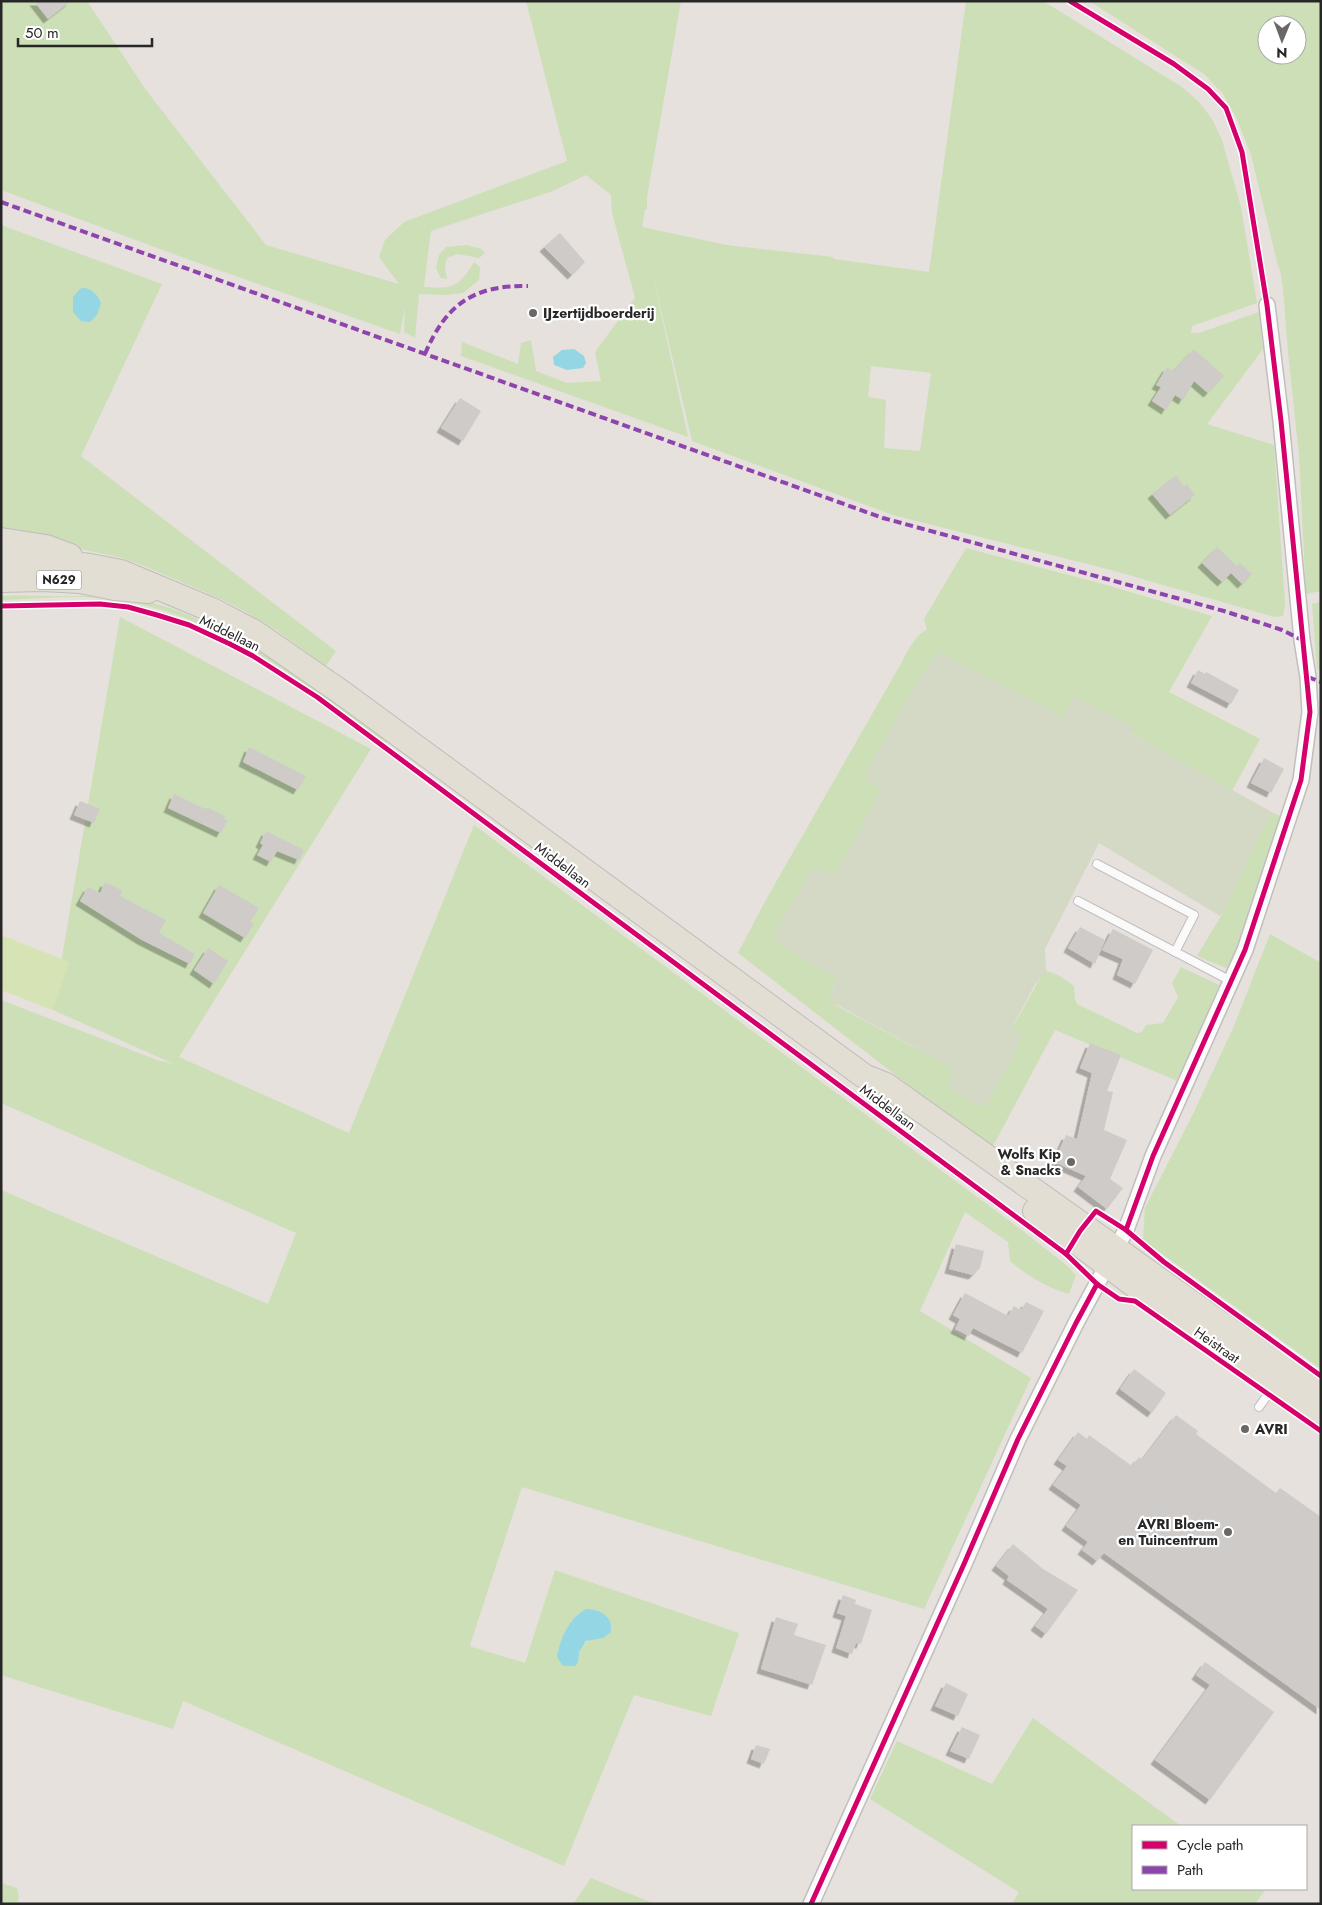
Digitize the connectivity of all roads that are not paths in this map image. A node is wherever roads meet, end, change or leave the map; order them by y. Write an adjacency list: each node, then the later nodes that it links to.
1 (1267, 305): 10 (street)
2 (1, 540): 4 (main road)
3 (1, 563): 4 (main road, Middellaan / N629)
4 (90, 566): 6 (main road, Middellaan / N629)
5 (1, 580): 6 (main road, Middellaan / N629)
6 (165, 592): 11 (main road, Middellaan / N629)
7 (1097, 864): 9 (lane)
8 (1078, 901): 9 (lane)
9 (1175, 952): 10 (lane)
10 (1231, 981): 11 (street)
11 (1111, 1257): 12 (main road, Heistraat / N629); 16 (street)
12 (1280, 1377): 13 (main road, Heistraat / N629); 14 (lane); 15 (main road, Heistraat / N629)
13 (1321, 1395)
14 (1259, 1407)
15 (1321, 1416)
16 (812, 1904)

